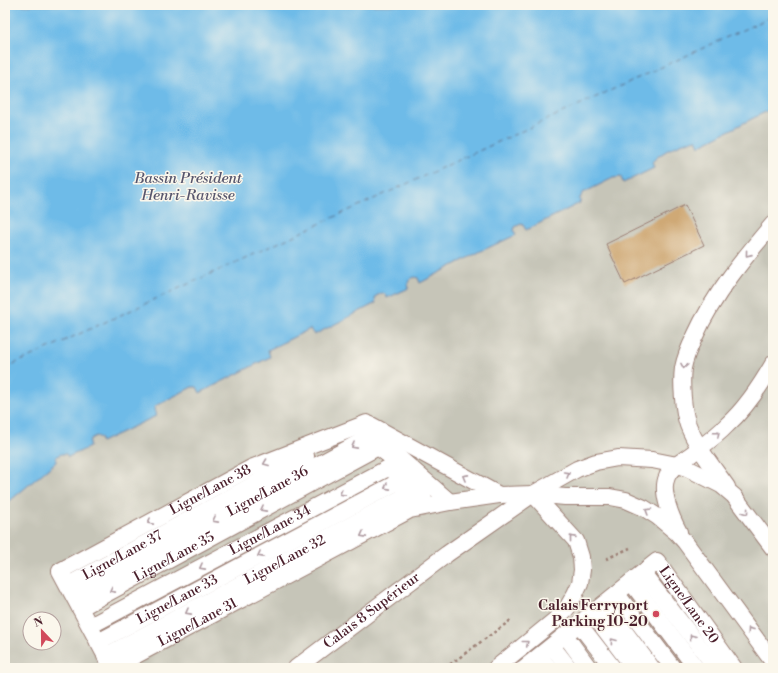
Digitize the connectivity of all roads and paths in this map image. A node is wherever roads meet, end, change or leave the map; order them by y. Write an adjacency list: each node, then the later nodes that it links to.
1 (773, 224): 4 (lane, one-way to 4)
2 (773, 364): 4 (lane, one-way to 2)
3 (367, 423): 7 (lane, one-way to 3); 14 (lane, Ligne/Lane 37); 14 (lane, Ligne/Lane 38, one-way to 14)
4 (699, 448): 5 (lane); 8 (lane)
5 (677, 465): 6 (lane, Calais 8 Supérieur, one-way to 5); 8 (lane, Calais 8 Supérieur); 10 (lane)
6 (533, 494): 7 (lane, Ligne/Lane 31); 10 (lane, Ligne/Lane 31, one-way to 6); 22 (lane, Calais 8 Supérieur); 23 (lane, one-way to 6)
7 (499, 495): 9 (lane, Ligne/Lane 31)
8 (734, 496): 11 (lane, one-way to 11)
9 (450, 502): 14 (lane, Ligne/Lane 36, one-way to 14); 17 (lane, Ligne/Lane 34, one-way to 17); 20 (lane, Ligne/Lane 31, one-way to 20); 20 (lane, Ligne/Lane 33, one-way to 20)
10 (686, 542): 21 (lane, one-way to 10)
11 (773, 548)
12 (637, 578): 13 (lane); 31 (lane); 32 (lane, one-way to 12); 33 (lane, Ligne/Lane 20)
13 (617, 594): 15 (lane); 30 (lane)
14 (74, 596): 17 (lane)
15 (598, 609): 16 (lane); 28 (lane, one-way to 15); 29 (lane)
16 (579, 624): 18 (lane); 27 (lane)
17 (90, 626): 20 (lane)
18 (565, 635): 19 (lane); 26 (lane)
19 (547, 656): 24 (lane); 25 (lane)
20 (107, 658)
21 (773, 662)
22 (296, 668)
23 (496, 668)
24 (525, 668)
25 (569, 668)
26 (589, 668)
27 (613, 668)
28 (634, 668)
29 (652, 668)
30 (673, 668)
31 (696, 668)
32 (716, 668)
33 (734, 668)

